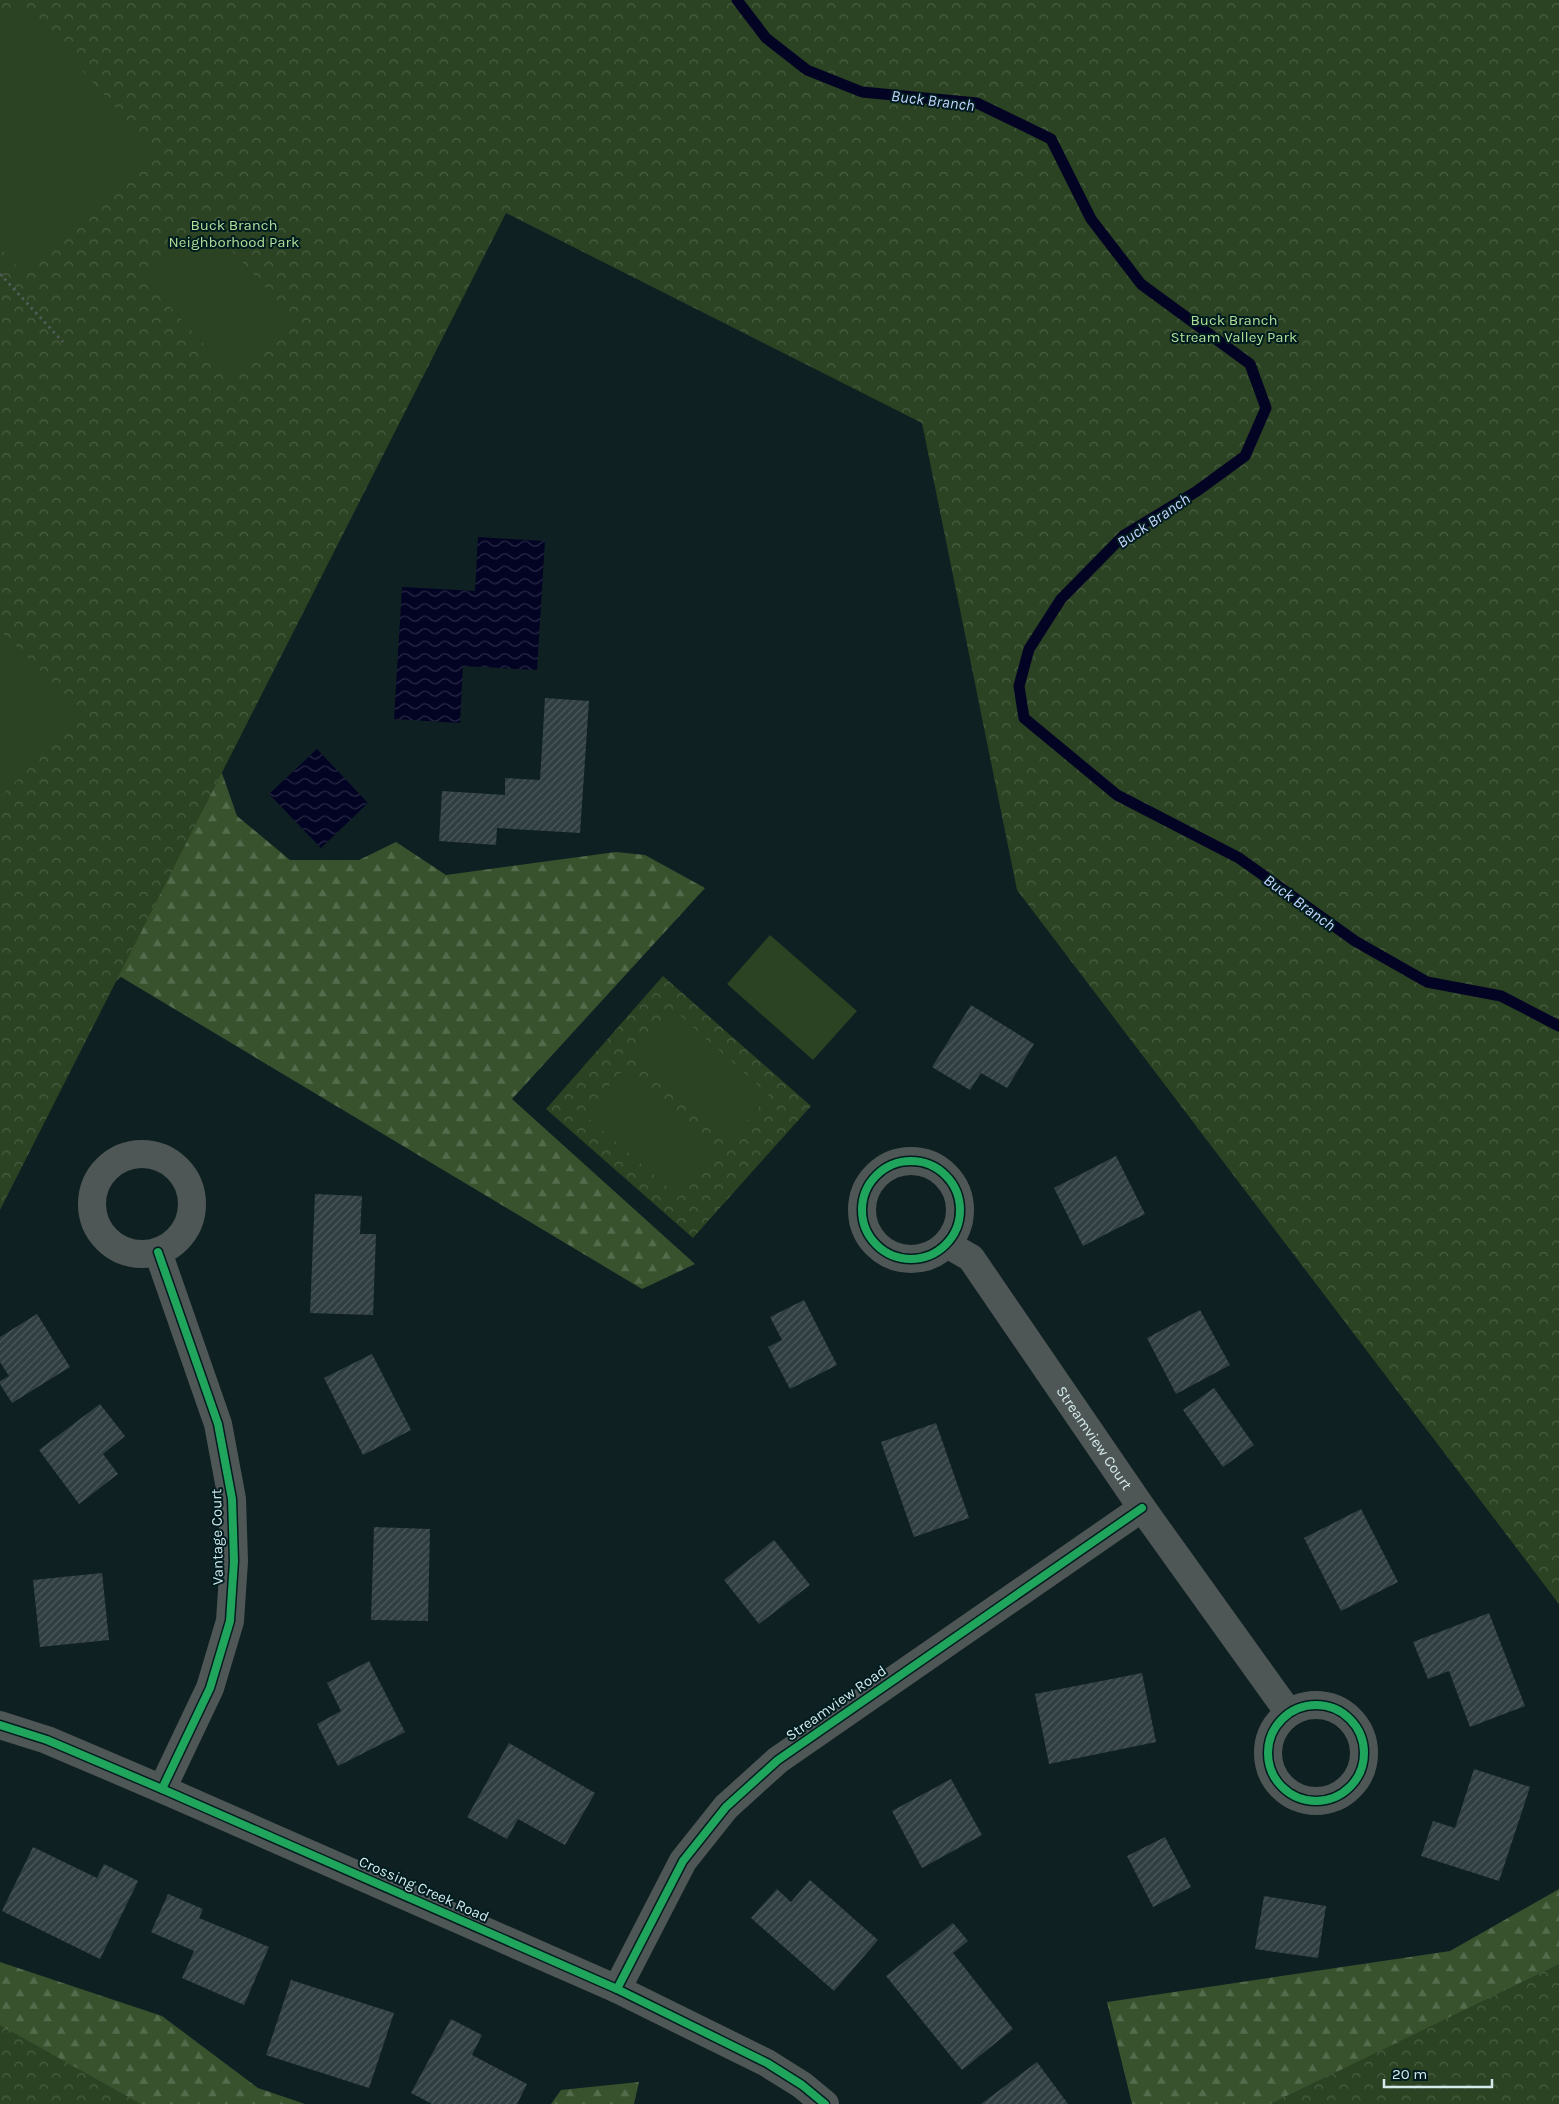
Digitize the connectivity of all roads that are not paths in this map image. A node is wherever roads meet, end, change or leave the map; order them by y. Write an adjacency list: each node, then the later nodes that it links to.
1 (947, 1244): 3 (street, Streamview Court)
2 (158, 1252): 6 (street, Vantage Court)
3 (1142, 1508): 4 (street, Streamview Court); 7 (street, Streamview Road)
4 (1289, 1713)
5 (0, 1725): 6 (street, Crossing Creek Road)
6 (162, 1789): 7 (street, Crossing Creek Road)
7 (617, 1989): 8 (street, Crossing Creek Road)
8 (826, 2104)

